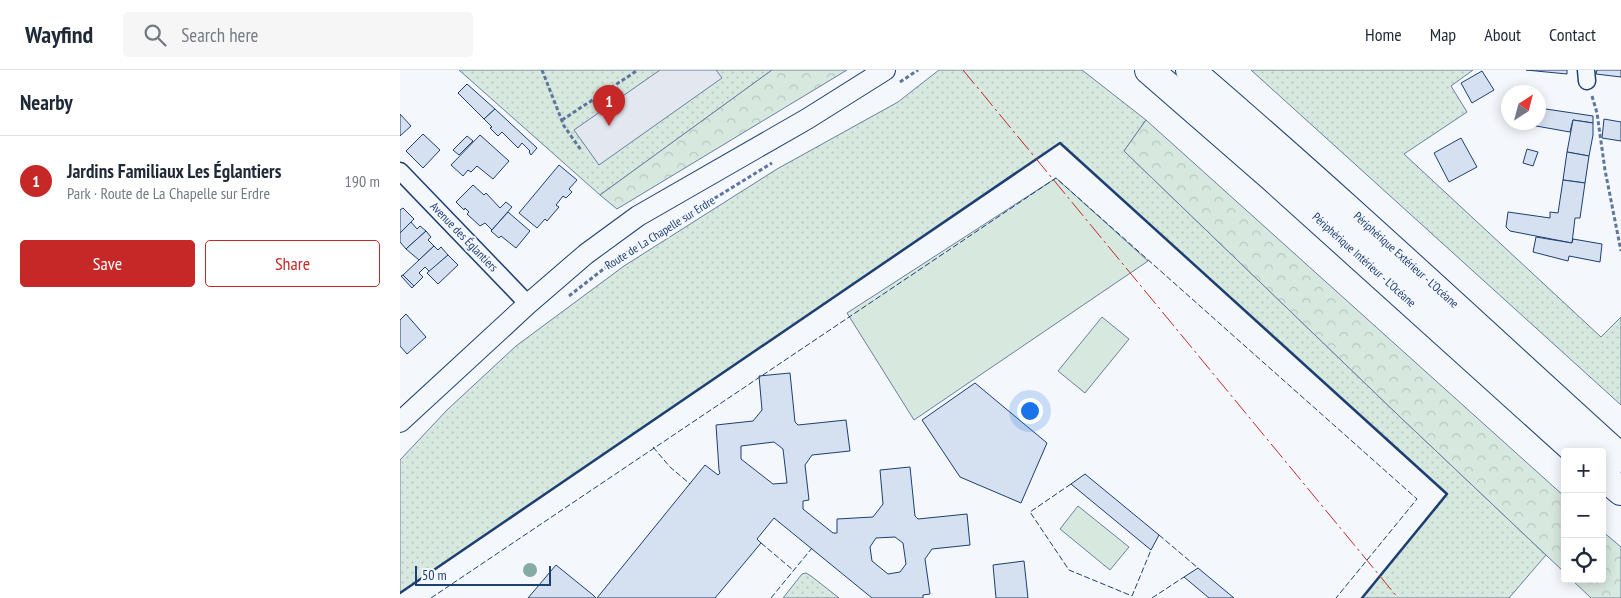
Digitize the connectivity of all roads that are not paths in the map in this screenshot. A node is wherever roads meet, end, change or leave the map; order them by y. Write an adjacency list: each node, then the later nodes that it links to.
1 (1149, 70): 7 (highway, Périphérique Intérieur - L’Océane)
2 (1190, 70): 8 (highway, Périphérique Extérieur - L’Océane)
3 (891, 77): 5 (street, Route de La Chapelle sur Erdre)
4 (400, 171): 5 (street, Avenue des Églantiers)
5 (528, 304): 6 (street, Route de La Chapelle sur Erdre)
6 (400, 422)
7 (1573, 448)
8 (1615, 461): 9 (highway)
9 (1621, 492)

